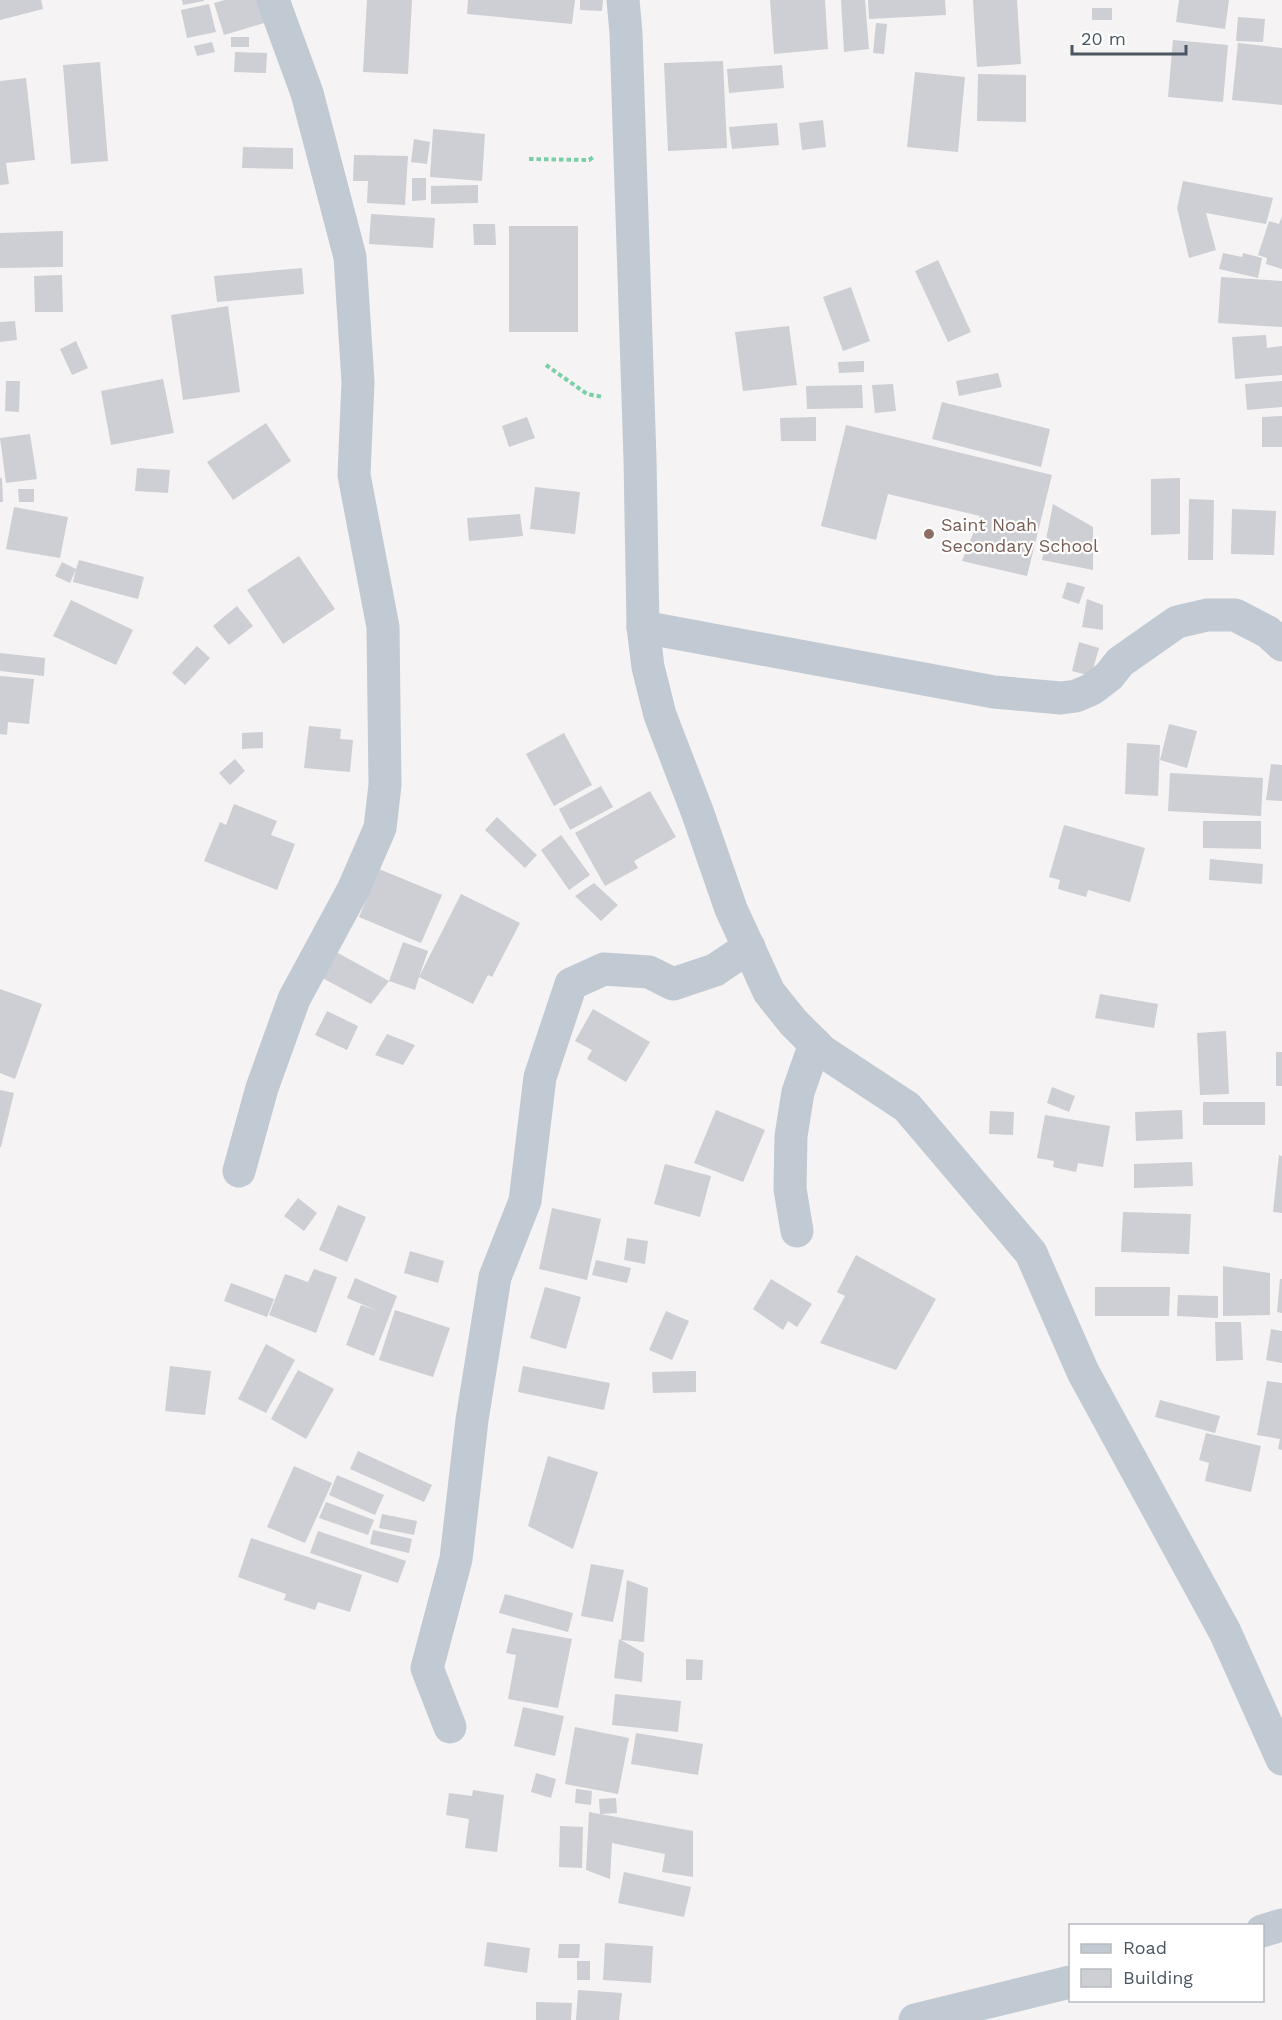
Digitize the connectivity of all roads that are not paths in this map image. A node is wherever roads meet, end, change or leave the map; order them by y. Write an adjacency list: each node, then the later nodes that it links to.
1 (273, 0): 7 (street)
2 (623, 0): 3 (street)
3 (643, 627): 4 (street); 5 (street)
4 (1282, 645)
5 (749, 947): 6 (street); 9 (street)
6 (815, 1044): 8 (street); 10 (street)
7 (239, 1171)
8 (797, 1231)
9 (450, 1727)
10 (1282, 1759)
11 (1282, 1925): 12 (street)
12 (1264, 1931)
13 (1069, 1982): 14 (street)
14 (915, 2020)

